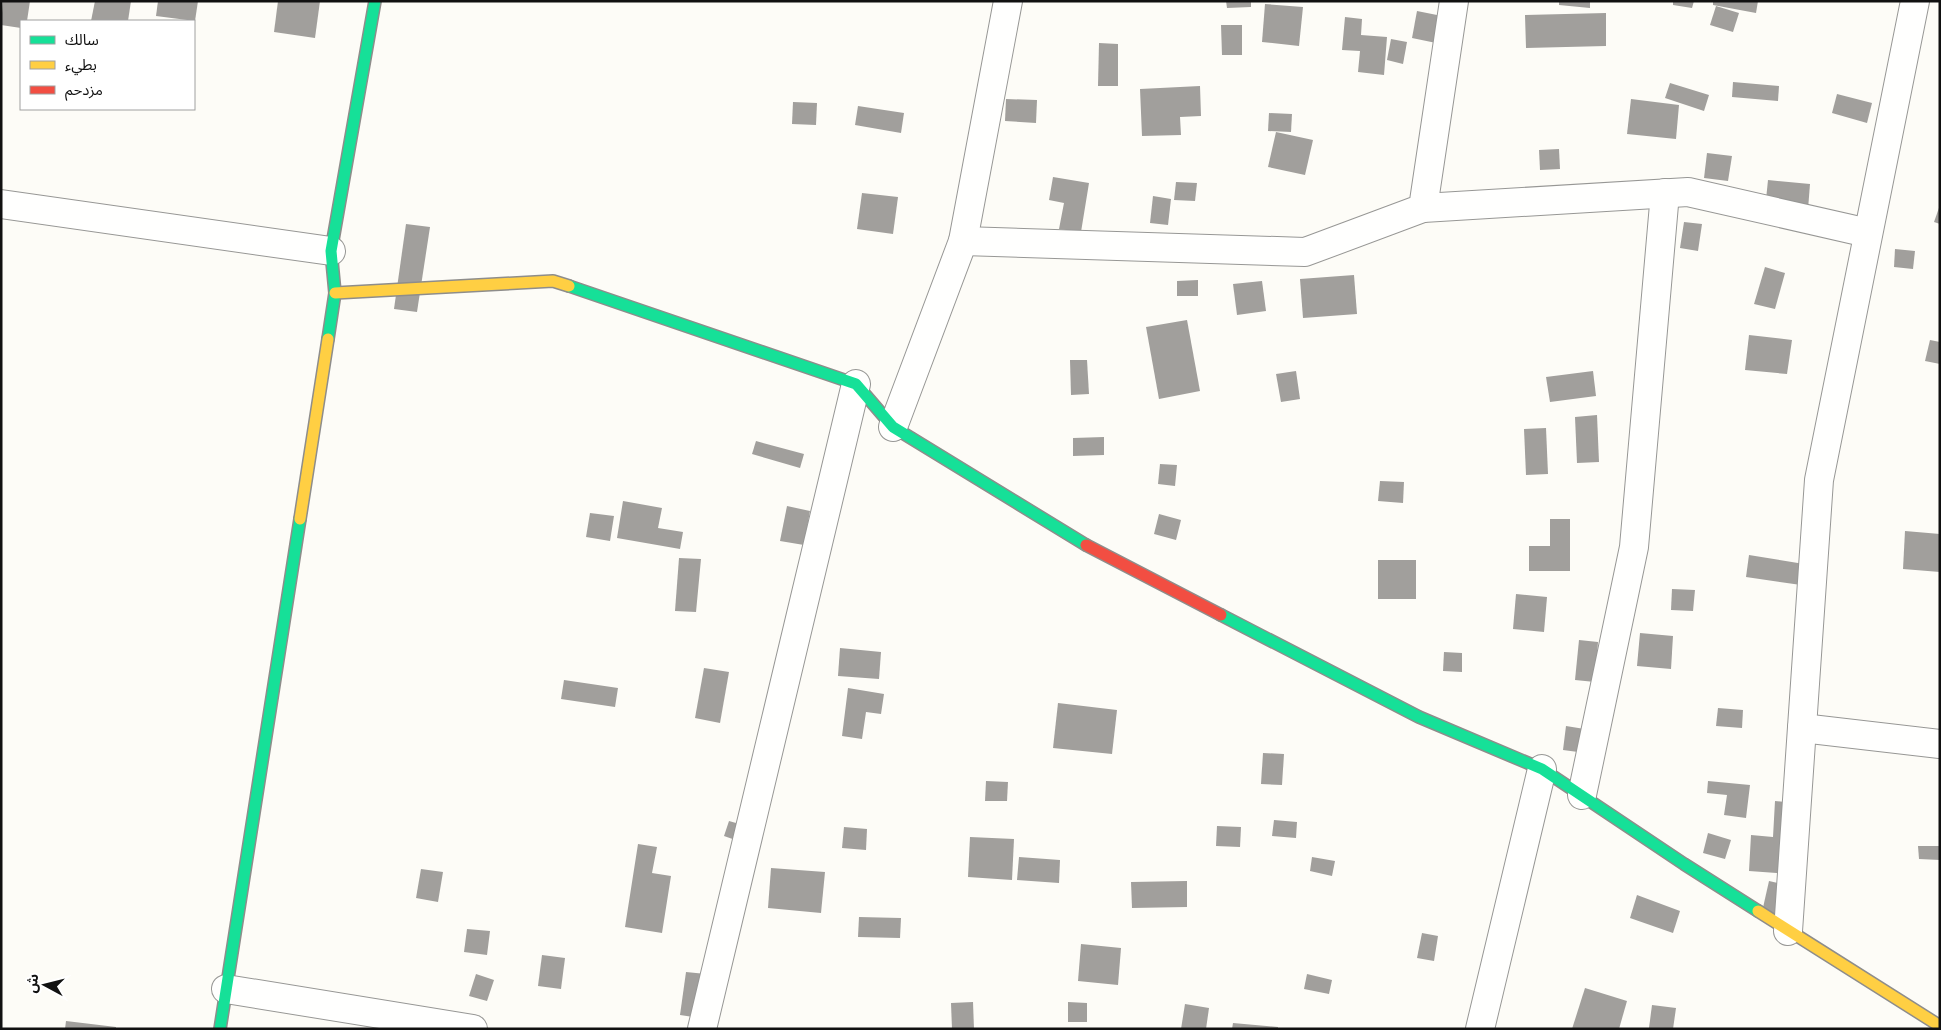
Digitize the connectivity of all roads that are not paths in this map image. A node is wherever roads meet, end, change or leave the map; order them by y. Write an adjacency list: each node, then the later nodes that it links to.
1 (375, 1): 10 (street)
2 (1008, 1): 9 (street)
3 (1454, 1): 7 (street)
4 (1915, 1): 8 (street)
5 (1665, 193): 7 (street); 8 (street); 17 (street)
6 (1, 204): 10 (street)
7 (1423, 208): 9 (street)
8 (1868, 233): 14 (street)
9 (963, 241): 13 (street)
10 (331, 251): 11 (street)
11 (335, 293): 12 (street); 19 (street)
12 (856, 384): 13 (street); 23 (street)
13 (893, 427): 16 (street)
14 (1802, 728): 15 (street); 18 (street)
15 (1940, 744)
16 (1542, 769): 17 (street); 24 (street)
17 (1582, 795): 18 (street)
18 (1788, 931): 20 (street)
19 (226, 989): 21 (street); 22 (street)
20 (1940, 1026)
21 (220, 1029)
22 (473, 1029)
23 (702, 1029)
24 (1480, 1029)

